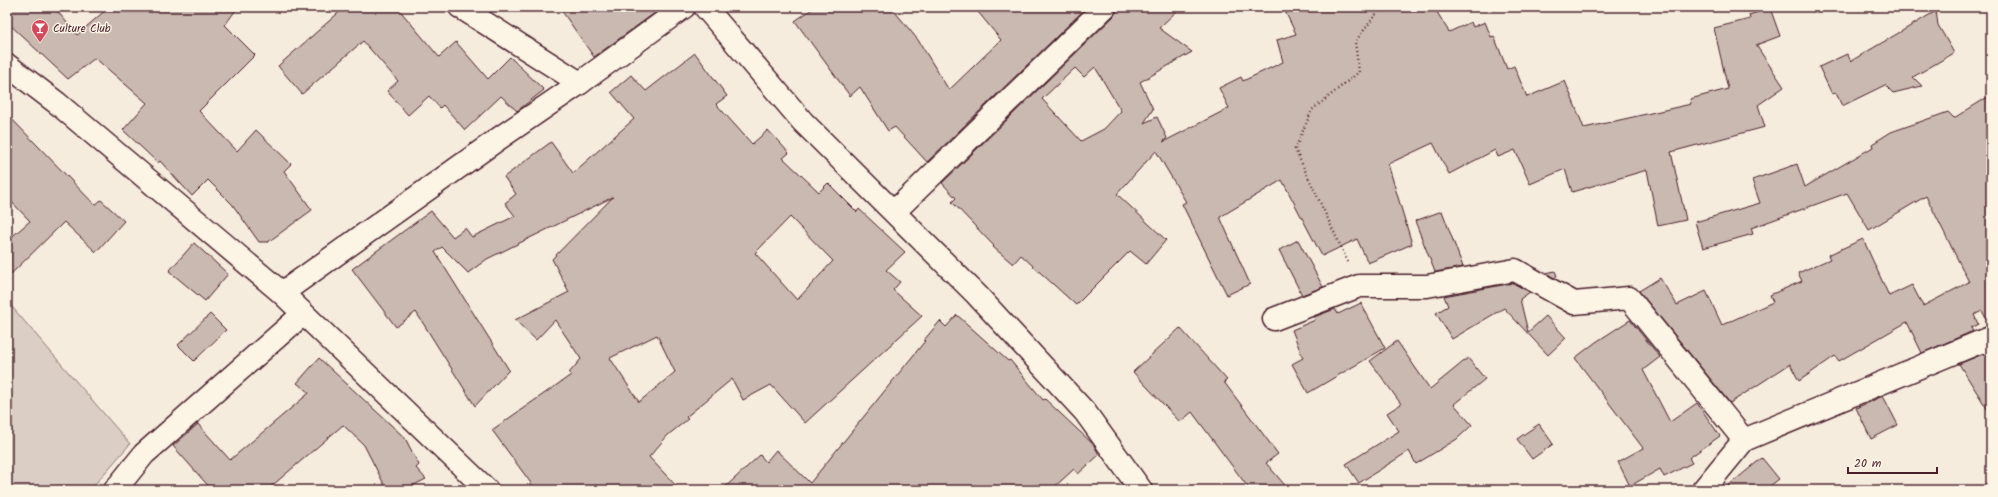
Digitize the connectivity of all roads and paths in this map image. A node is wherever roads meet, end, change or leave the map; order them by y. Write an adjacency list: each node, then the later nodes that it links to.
1 (460, 7): 7 (street)
2 (684, 7): 7 (street)
3 (706, 7): 8 (street)
4 (1105, 7): 8 (street)
5 (1384, 7): 9 (path)
6 (7, 64): 10 (street)
7 (580, 83): 10 (street)
8 (895, 211): 17 (street)
9 (1359, 286): 12 (street); 14 (street)
10 (282, 293): 11 (street)
11 (303, 314): 15 (street); 16 (street)
12 (1274, 319)
13 (1991, 345): 14 (street)
14 (1744, 440): 18 (street)
15 (115, 490)
16 (487, 490)
17 (1141, 490)
18 (1703, 490)

